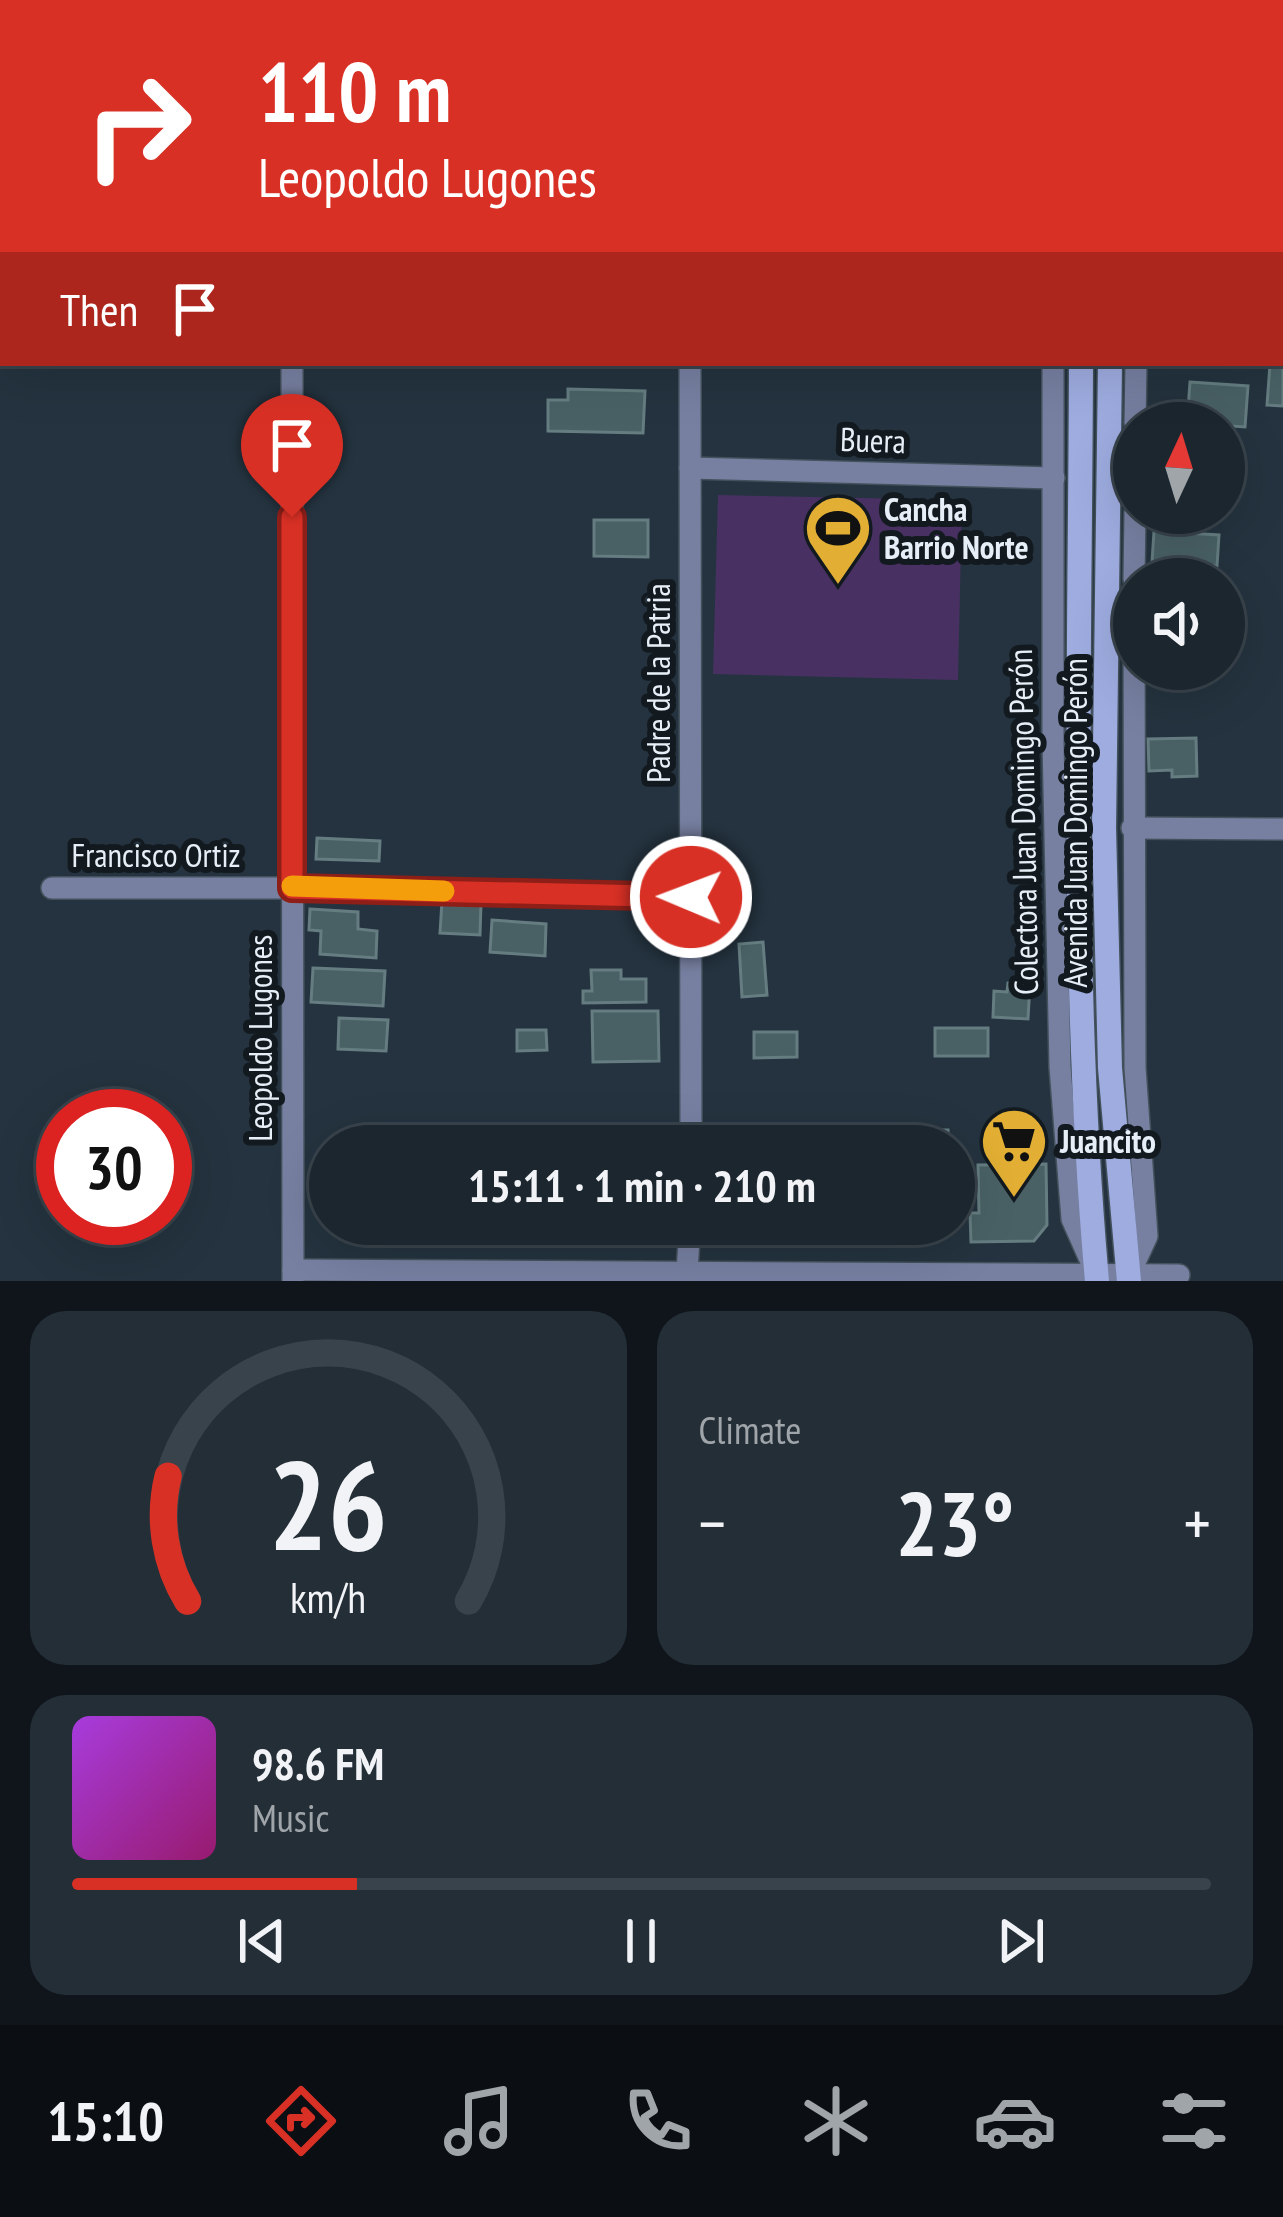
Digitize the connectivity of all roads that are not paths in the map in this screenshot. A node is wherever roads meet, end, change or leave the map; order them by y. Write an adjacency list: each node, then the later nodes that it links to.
1 (292, 366): 14 (street, Leopoldo Lugones)
2 (690, 366): 8 (street, Padre de la Patria)
3 (1053, 366): 9 (street, Colectora Juan Domingo Perón)
4 (1081, 366): 22 (main road, Avenida Juan Domingo Perón)
5 (1110, 366): 23 (main road, Avenida Juan Domingo Perón)
6 (1136, 366): 7 (street)
7 (1136, 402)
8 (690, 468): 9 (street, Buera); 15 (street, Padre de la Patria)
9 (1054, 478): 22 (street, Colectora Juan Domingo Perón)
10 (1133, 690): 11 (street)
11 (1132, 828): 12 (street); 23 (street)
12 (1283, 829)
13 (52, 888): 14 (street, Francisco Ortiz)
14 (292, 888): 15 (street, Francisco Ortiz); 19 (street, Leopoldo Lugones)
15 (691, 897): 16 (street, Padre de la Patria)
16 (691, 1125)
17 (689, 1245): 18 (street)
18 (687, 1272): 19 (street); 21 (street)
19 (293, 1275)
20 (1179, 1275): 23 (street)
21 (732, 1277): 22 (street)
22 (1097, 1278): 23 (street)
23 (1129, 1278)

